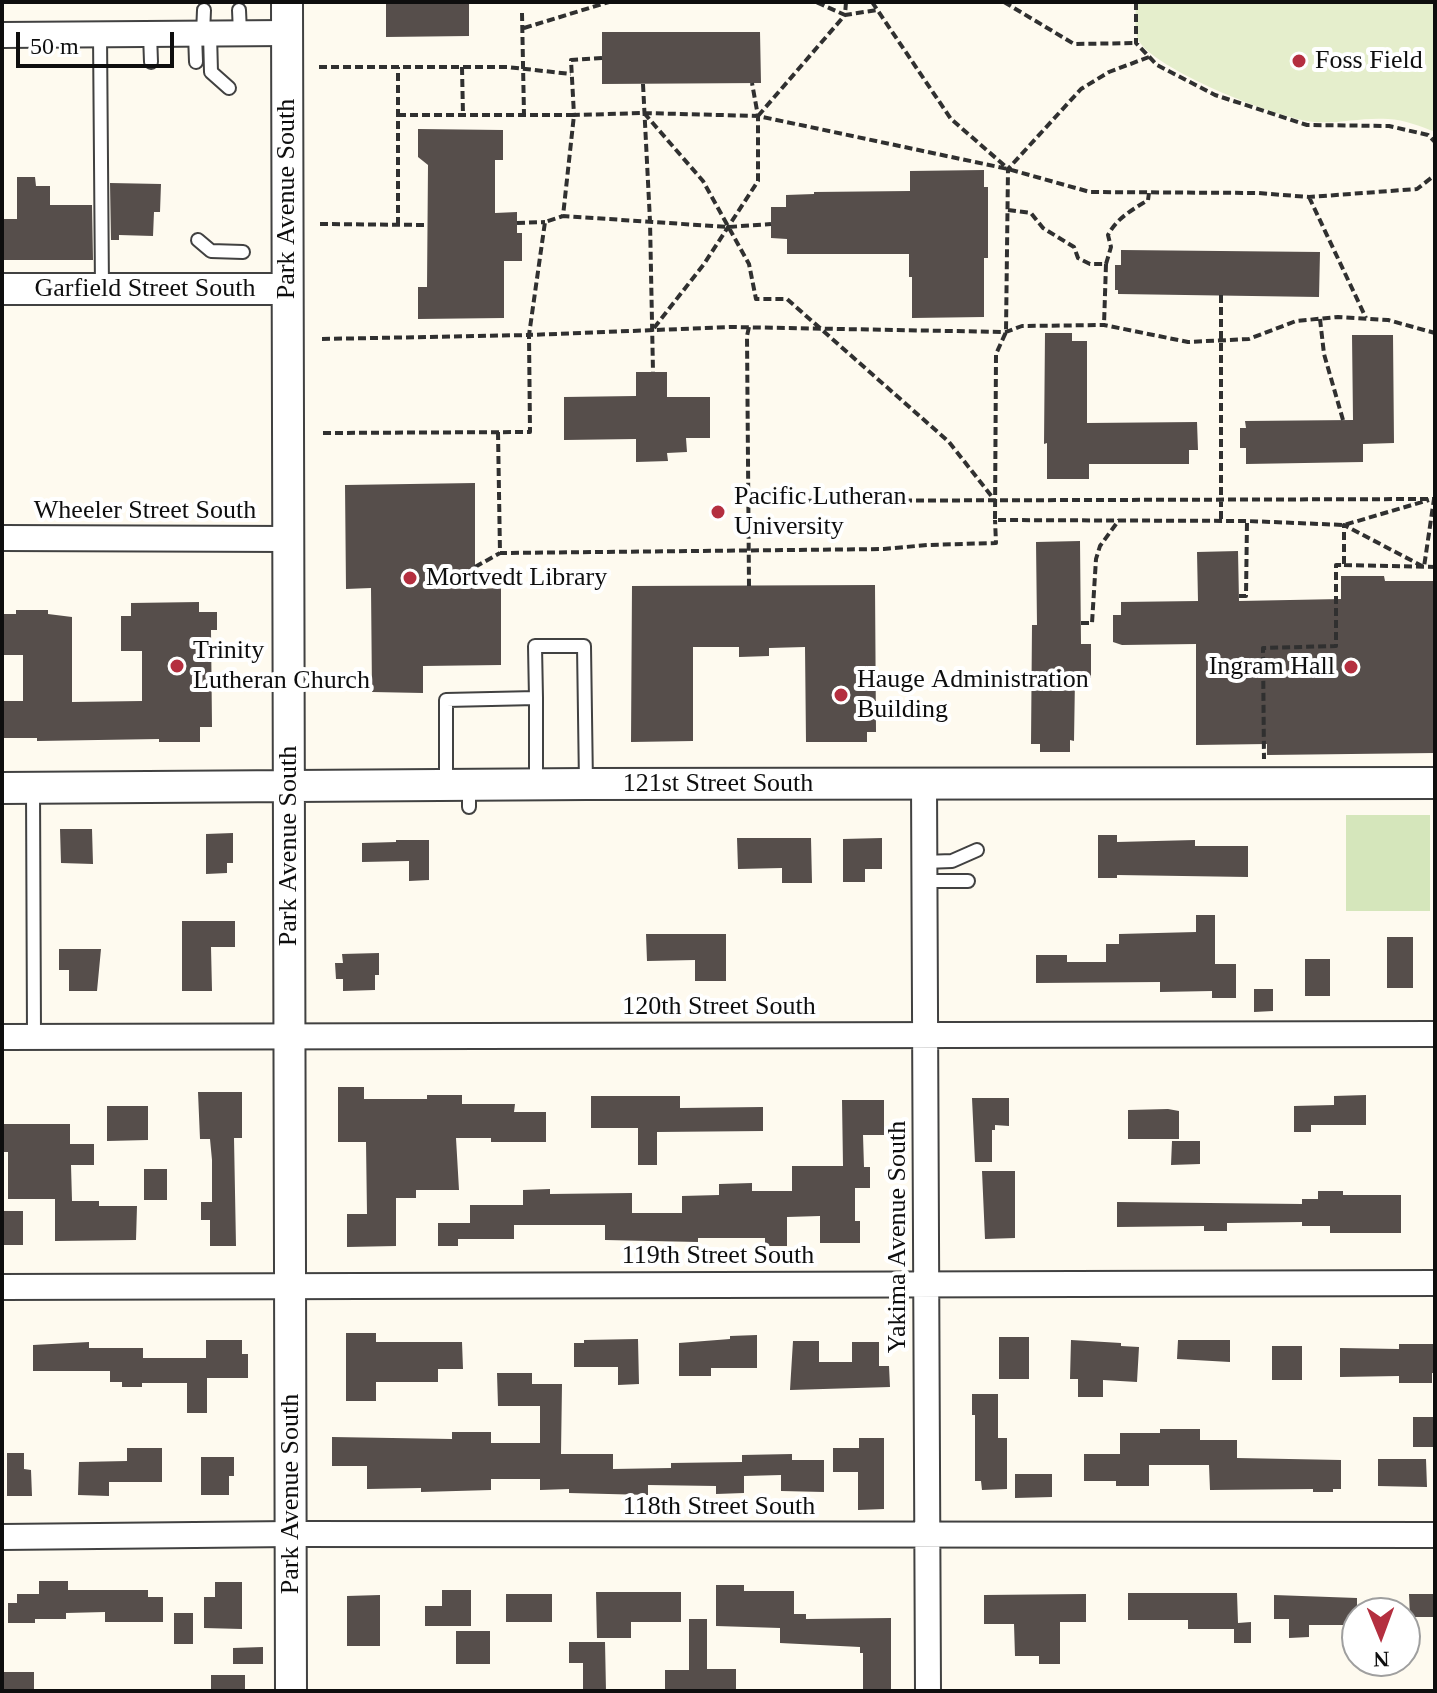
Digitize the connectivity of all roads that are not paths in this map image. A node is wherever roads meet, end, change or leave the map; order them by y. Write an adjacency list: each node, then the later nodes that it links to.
1 (287, 2): 3 (street, Park Avenue South)
2 (203, 28): 3 (street); 5 (street); 8 (lane); 9 (lane)
3 (287, 33): 14 (street, Park Avenue South)
4 (100, 34): 5 (street); 6 (street); 13 (lane)
5 (150, 34): 7 (lane)
6 (2, 35)
7 (151, 62)
8 (196, 62)
9 (229, 88)
10 (198, 240): 11 (lane)
11 (243, 252)
12 (2, 289): 13 (street, Garfield Street South)
13 (102, 289): 14 (street, Garfield Street South)
14 (287, 289): 16 (street, Park Avenue South)
15 (2, 538): 16 (street, Wheeler Street South)
16 (288, 539): 23 (street, Park Avenue South)
17 (536, 698): 18 (lane); 20 (lane); 25 (lane)
18 (586, 773): 19 (street, 121st Street South); 20 (street, 121st Street South)
19 (930, 778): 21 (street, 121st Street South); 27 (street, Yakima Avenue South)
20 (529, 782): 25 (street, 121st Street South)
21 (1435, 783)
22 (33, 787): 23 (street, 121st Street South); 24 (street, 121st Street South); 31 (lane)
23 (289, 787): 25 (street, 121st Street South); 29 (street, Park Avenue South)
24 (2, 788)
25 (462, 792)
26 (977, 850): 27 (lane)
27 (924, 871): 28 (lane); 32 (street, Yakima Avenue South)
28 (968, 881)
29 (289, 1034): 31 (street, 120th Street South); 32 (street, 120th Street South); 36 (street, Park Avenue South)
30 (1435, 1034): 32 (street, 120th Street South)
31 (34, 1036): 33 (street, 120th Street South)
32 (925, 1036): 35 (street, Yakima Avenue South)
33 (2, 1037)
34 (1435, 1283): 35 (street, 119th Street South)
35 (926, 1284): 36 (street, 119th Street South); 40 (street, Yakima Avenue South)
36 (290, 1285): 37 (street, 119th Street South); 38 (street, Park Avenue South)
37 (2, 1287)
38 (291, 1534): 40 (street, 118th Street South); 41 (street, 118th Street South); 42 (street, Park Avenue South)
39 (1435, 1535): 40 (street, 118th Street South)
40 (927, 1536): 43 (street, Yakima Avenue South)
41 (2, 1537)
42 (291, 1691)
43 (928, 1691)

